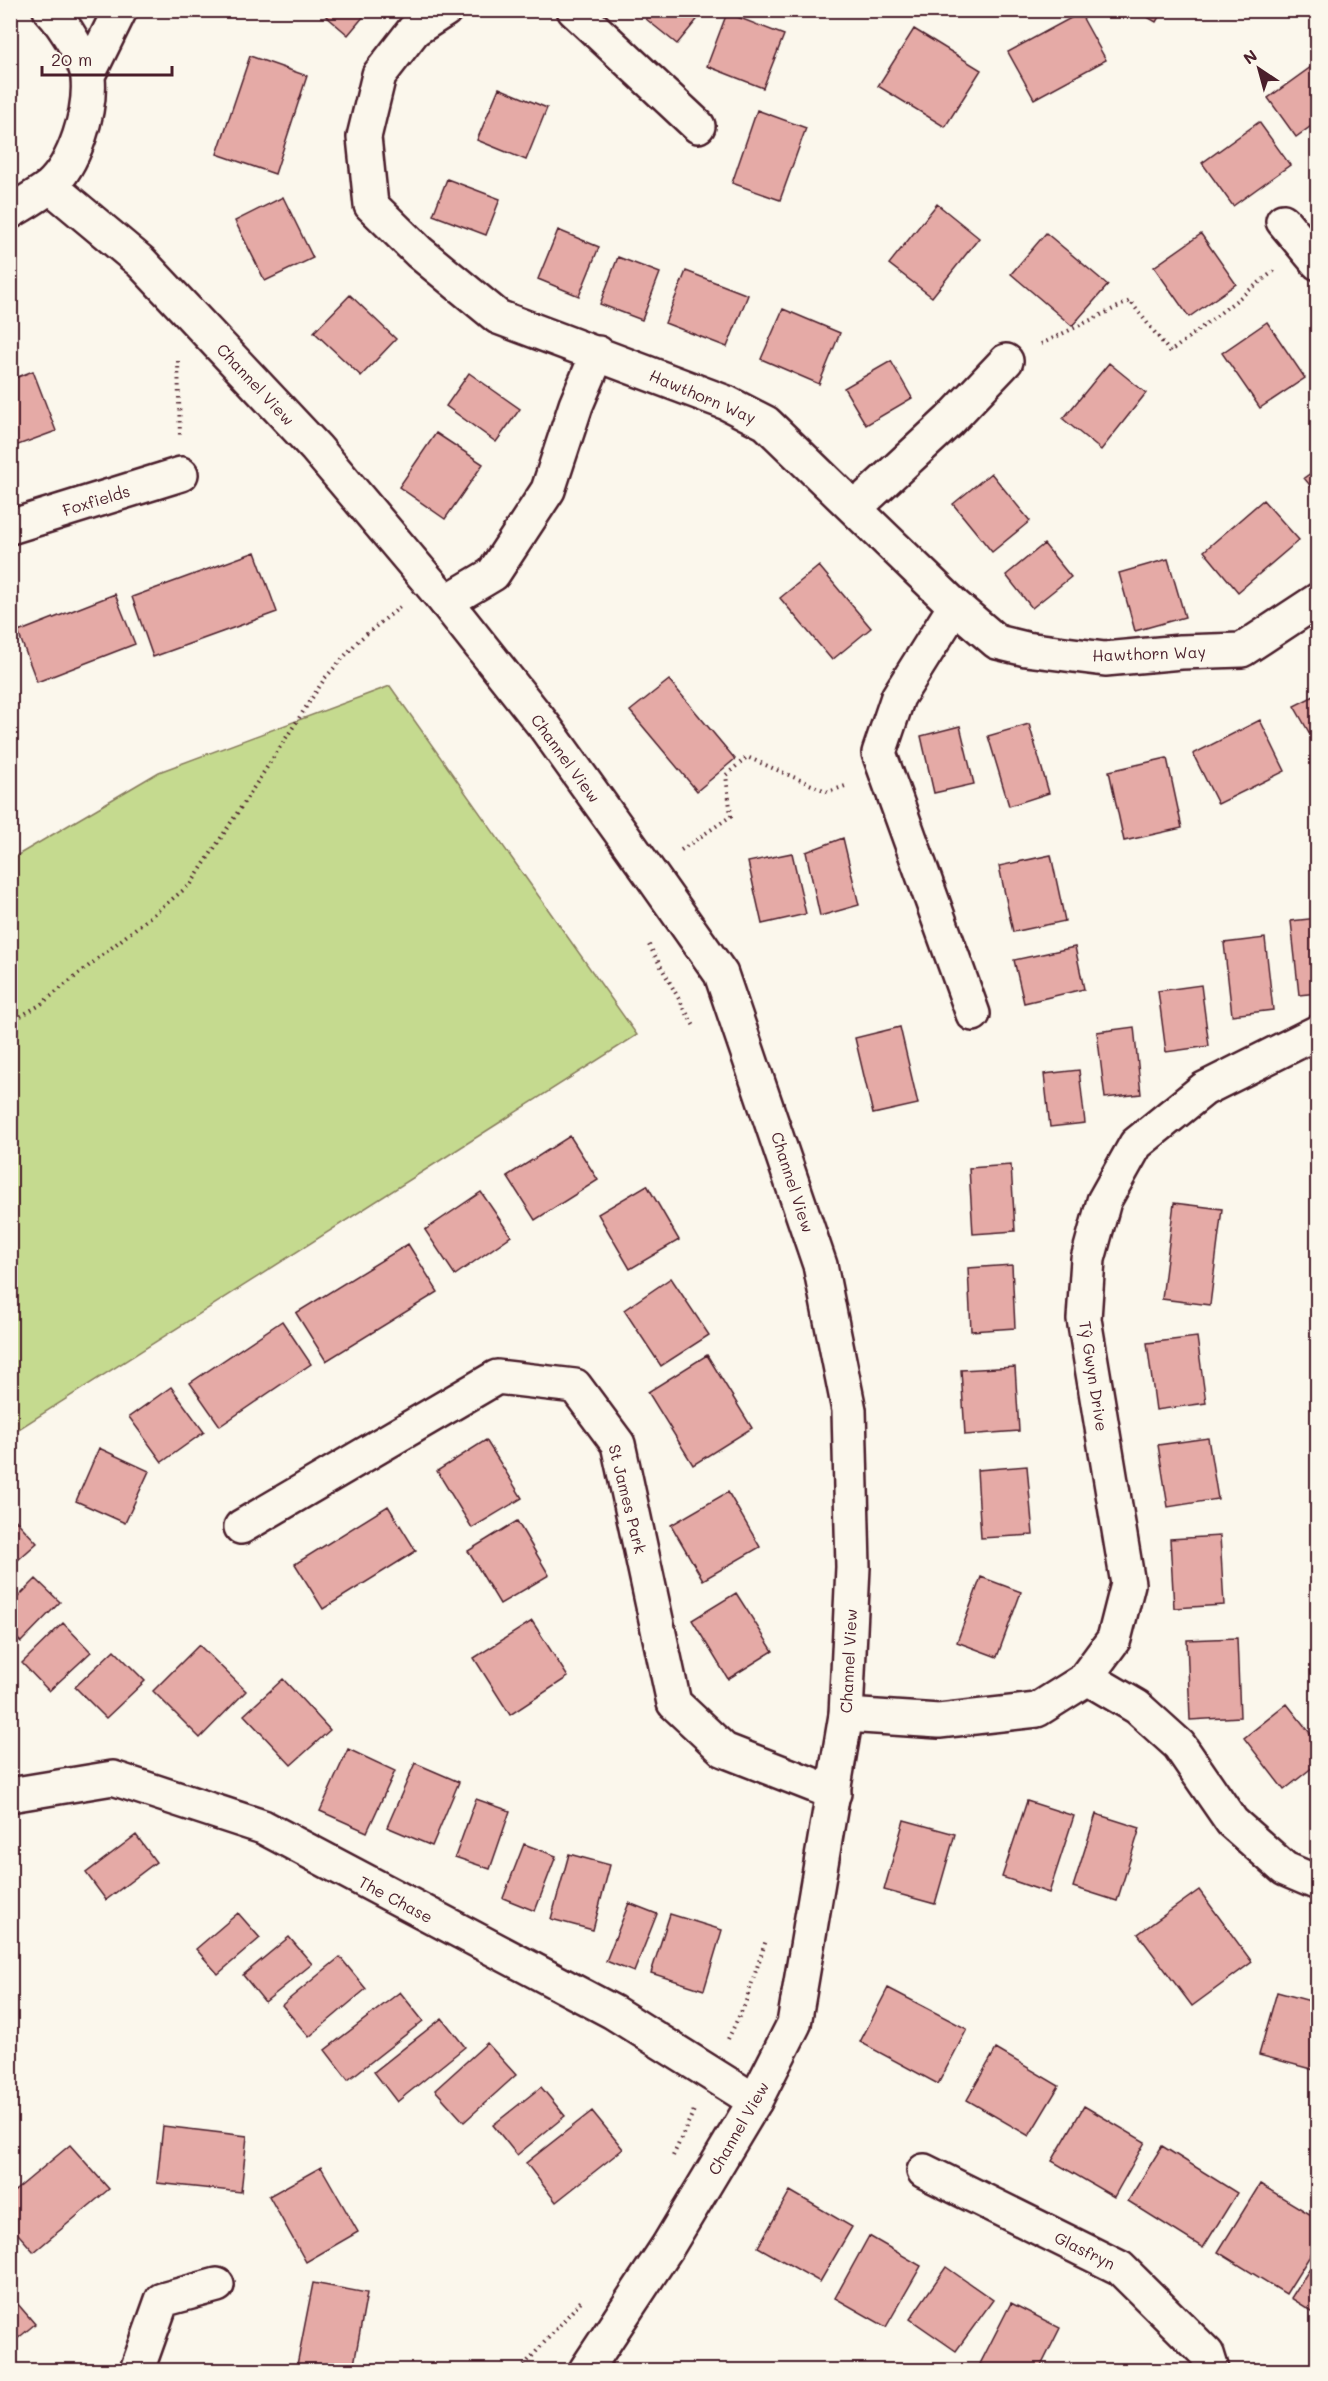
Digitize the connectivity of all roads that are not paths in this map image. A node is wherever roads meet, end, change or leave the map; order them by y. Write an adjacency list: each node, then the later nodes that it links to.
1 (50, 10): 5 (street)
2 (120, 10): 5 (street)
3 (445, 10): 11 (street, Hawthorn Way)
4 (573, 10): 6 (street)
5 (88, 75): 7 (street)
6 (698, 126)
7 (50, 186): 8 (street); 17 (street, Channel View)
8 (10, 212)
9 (1282, 221): 10 (street)
10 (1311, 256)
11 (598, 353): 14 (street, Hawthorn Way); 17 (street)
12 (1006, 362): 14 (street)
13 (181, 474): 15 (street, Foxfields)
14 (855, 508): 18 (street, Hawthorn Way)
15 (10, 526)
16 (1317, 600): 18 (street, Hawthorn Way)
17 (446, 602): 23 (street, Channel View)
18 (955, 606): 19 (street)
19 (973, 1014)
20 (1317, 1032): 22 (street, Tŷ Gwyn Drive)
21 (241, 1527): 24 (street, St James Park)
22 (1086, 1677): 23 (street, Tŷ Gwyn Drive); 26 (street)
23 (846, 1715): 24 (street, Channel View)
24 (834, 1793): 27 (street, Channel View)
25 (10, 1795): 27 (street, The Chase)
26 (1317, 1883)
27 (755, 2101): 31 (street, Channel View)
28 (924, 2171): 32 (street, Glasfryn)
29 (217, 2285): 30 (street)
30 (137, 2370)
31 (585, 2370)
32 (1212, 2370)

